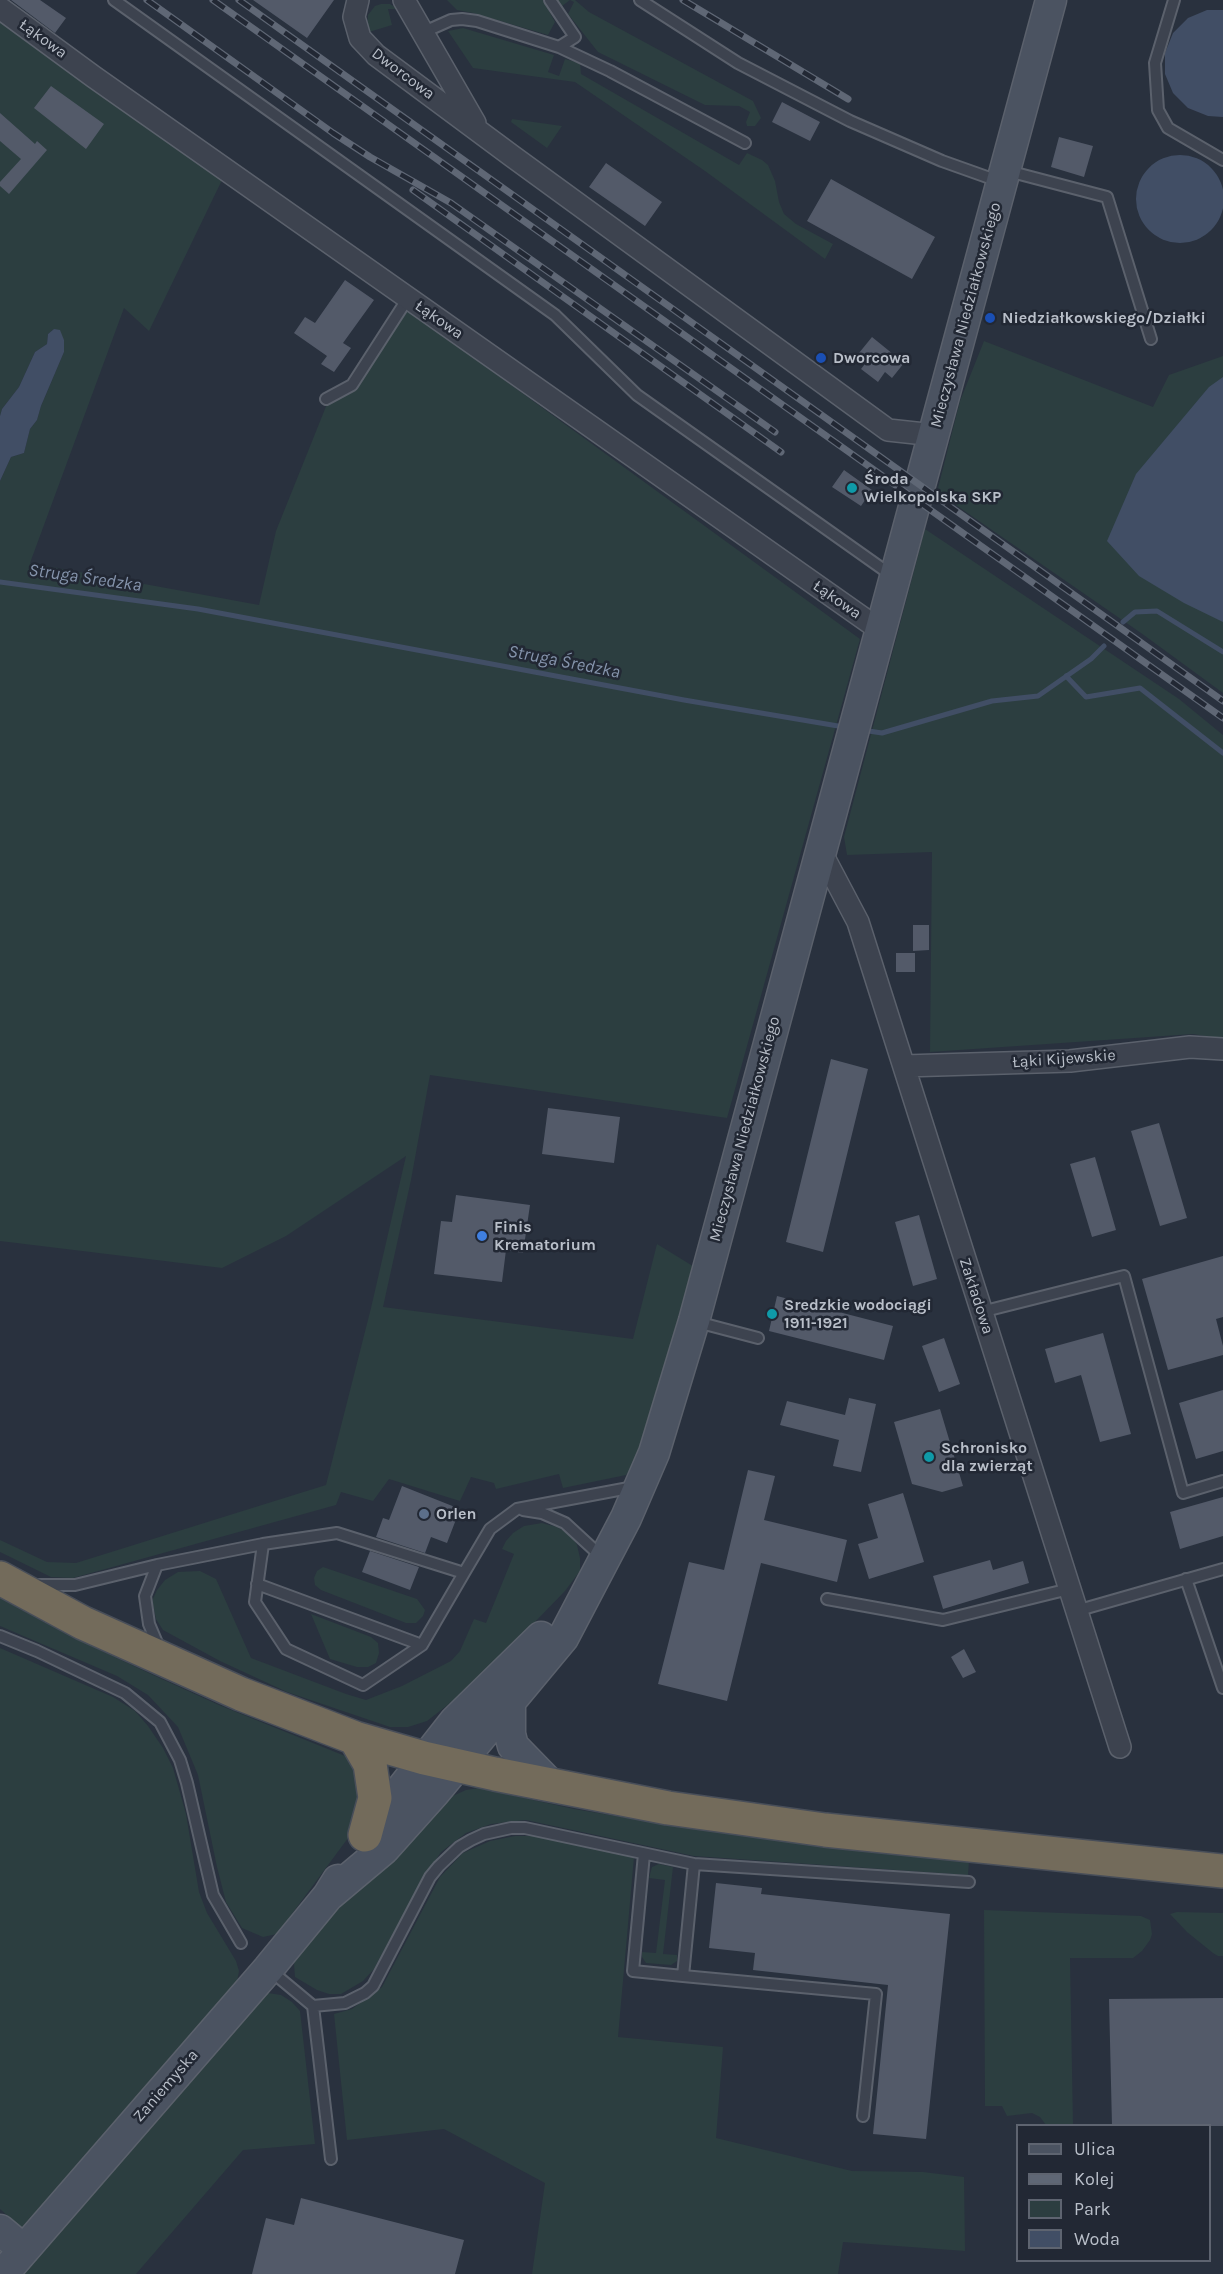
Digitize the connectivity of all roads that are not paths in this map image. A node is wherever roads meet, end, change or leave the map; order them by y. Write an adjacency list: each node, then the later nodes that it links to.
1 (114, 0): 19 (lane)
2 (358, 0): 11 (street, Dworcowa)
3 (404, 0): 9 (street, Dworcowa)
4 (550, 0): 10 (lane)
5 (639, 0): 14 (lane)
6 (1051, 0): 14 (street, Mieczysława Niedziałkowskiego)
7 (1174, 0): 13 (lane)
8 (0, 8): 15 (street, Łąkowa)
9 (424, 32): 10 (lane); 11 (street, Dworcowa)
10 (559, 47): 12 (lane)
11 (480, 131): 18 (street, Dworcowa)
12 (745, 143)
13 (1223, 160)
14 (1003, 176): 16 (lane); 18 (street, Mieczysława Niedziałkowskiego)
15 (408, 298): 17 (lane); 20 (street, Łąkowa)
16 (1151, 339)
17 (326, 399)
18 (934, 435): 19 (street, Mieczysława Niedziałkowskiego)
19 (894, 578): 20 (street, Mieczysława Niedziałkowskiego)
20 (876, 643): 21 (street, Mieczysława Niedziałkowskiego)
21 (820, 850): 23 (street, Zakładowa); 25 (street, Mieczysława Niedziałkowskiego)
22 (1223, 1049): 23 (street, Łąki Kijewskie)
23 (904, 1066): 24 (street, Zakładowa)
24 (981, 1312): 27 (lane); 38 (street, Zakładowa)
25 (694, 1321): 26 (lane); 28 (street, Mieczysława Niedziałkowskiego)
26 (758, 1338)
27 (1223, 1481)
28 (640, 1486): 29 (lane); 31 (street, Mieczysława Niedziałkowskiego)
29 (517, 1509): 31 (lane); 34 (lane)
30 (263, 1544): 32 (lane); 34 (lane); 37 (lane)
31 (605, 1560): 39 (street, Mieczysława Niedziałkowskiego)
32 (157, 1564): 36 (lane); 44 (lane)
33 (1223, 1569): 35 (lane)
34 (464, 1573): 43 (lane)
35 (1186, 1579): 41 (lane); 45 (lane)
36 (3, 1580): 44 (highway)
37 (258, 1584): 43 (lane); 43 (lane)
38 (1069, 1589): 40 (lane); 41 (street, Zakładowa)
39 (589, 1592): 46 (street, Mieczysława Niedziałkowskiego); 49 (street, Mieczysława Niedziałkowskiego)
40 (827, 1599)
41 (1076, 1611): 48 (street, Zakładowa)
42 (0, 1636): 58 (lane)
43 (422, 1645)
44 (164, 1660): 47 (highway)
45 (1223, 1688)
46 (510, 1701): 50 (street, Mieczysława Niedziałkowskiego); 51 (street)
47 (355, 1738): 49 (highway); 52 (highway)
48 (1120, 1747)
49 (424, 1758): 50 (highway); 52 (street, Zaniemyska)
50 (457, 1766): 51 (highway); 57 (street, Zaniemyska)
51 (552, 1786): 55 (highway)
52 (365, 1835): 57 (street, Zaniemyska)
53 (644, 1854): 54 (lane); 60 (lane); 61 (lane)
54 (694, 1864): 56 (lane); 60 (lane)
55 (1223, 1871)
56 (969, 1882)
57 (328, 1896): 59 (street, Zaniemyska)
58 (241, 1943)
59 (268, 1969): 61 (lane); 65 (street, Zaniemyska)
60 (683, 1976): 62 (lane)
61 (313, 2007): 63 (lane)
62 (863, 2116)
63 (331, 2159)
64 (0, 2230): 65 (street)
65 (24, 2250): 66 (street, Zaniemyska)
66 (3, 2274)

